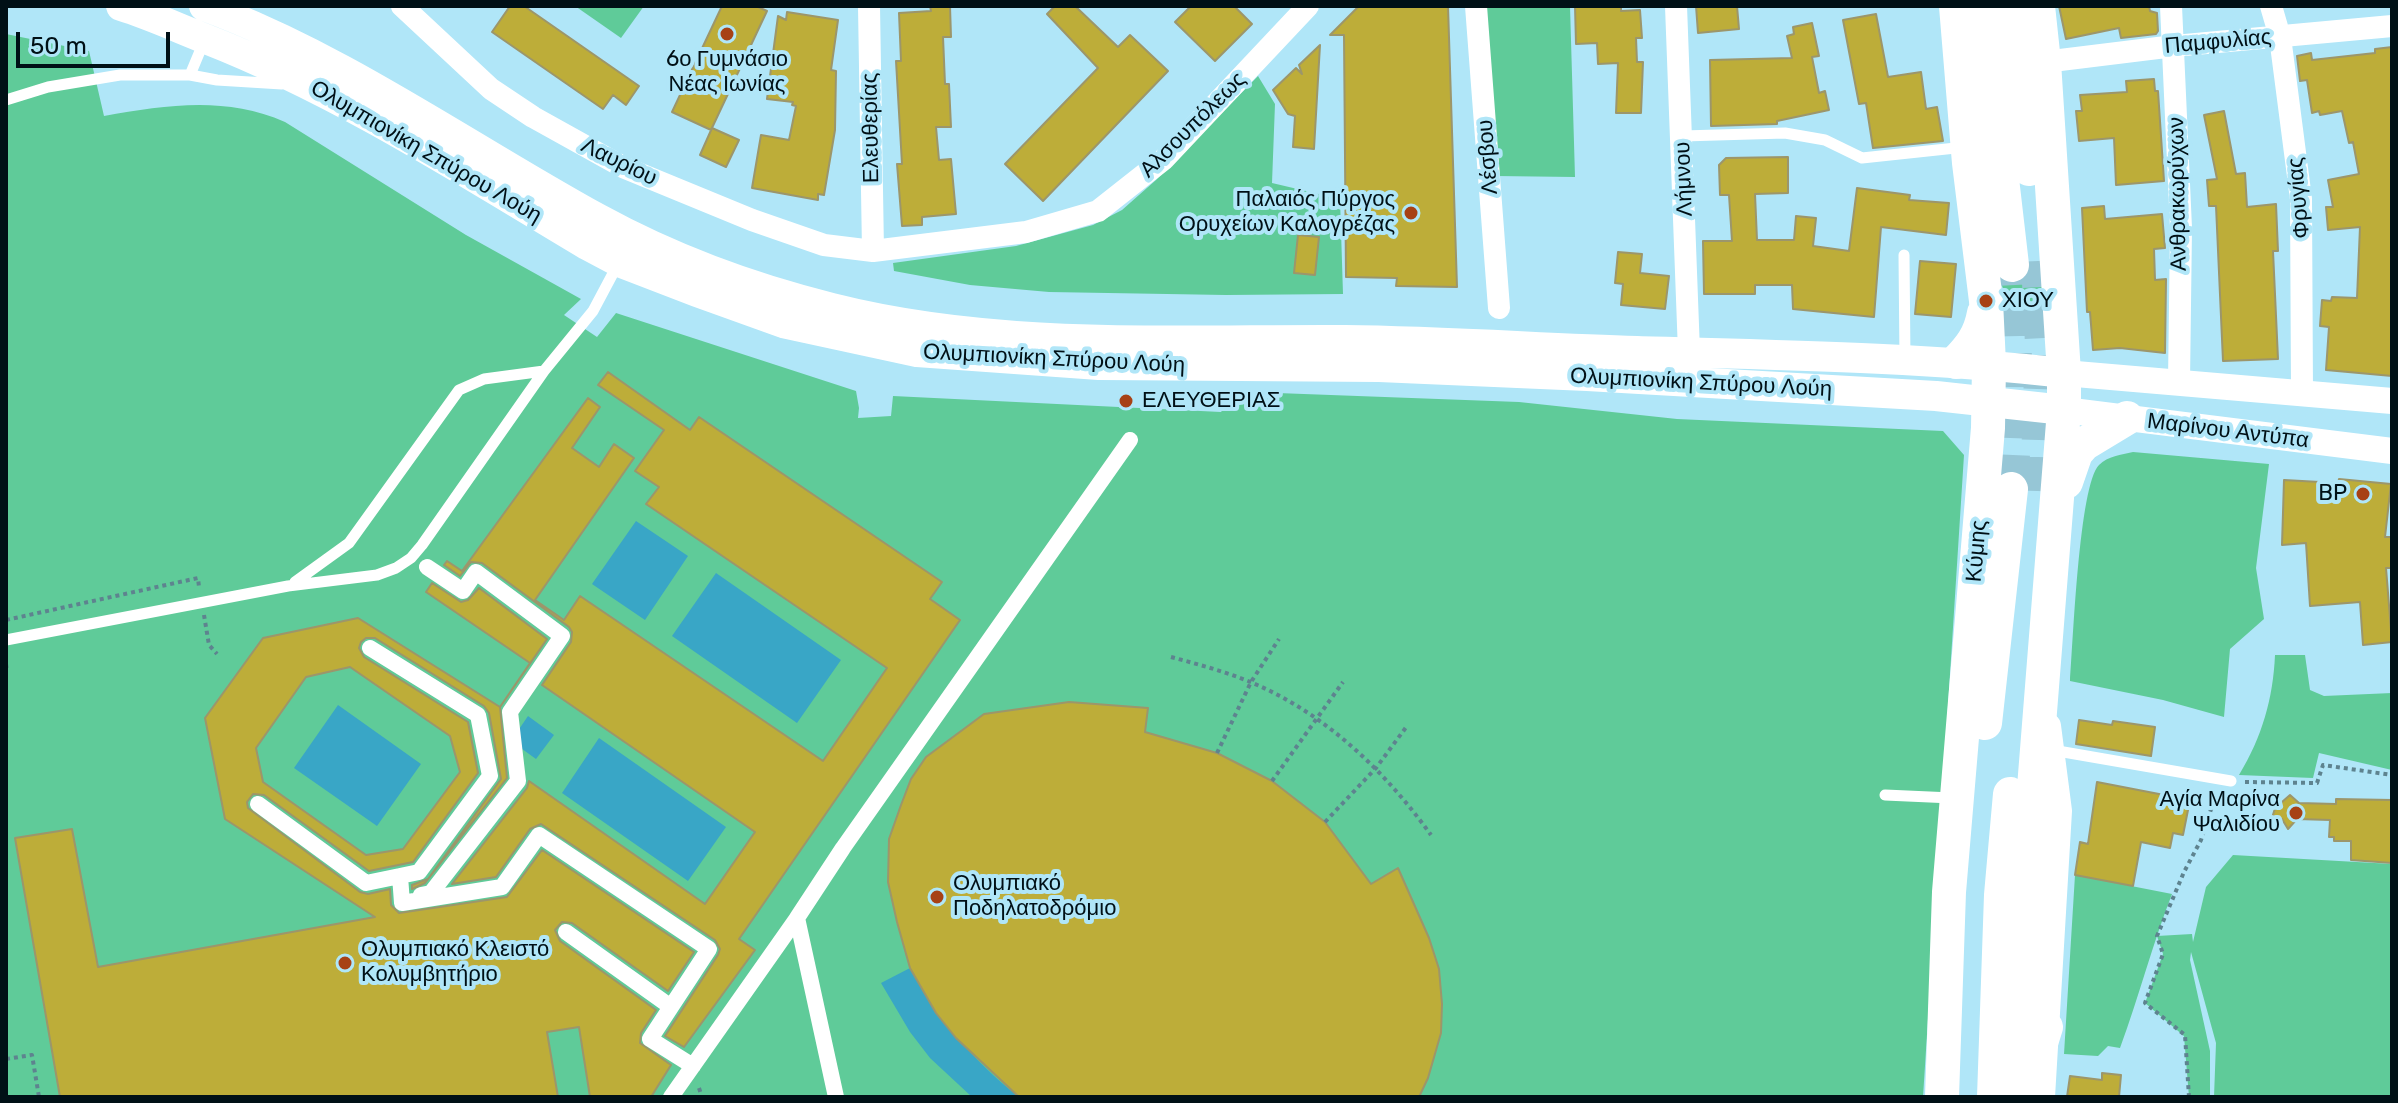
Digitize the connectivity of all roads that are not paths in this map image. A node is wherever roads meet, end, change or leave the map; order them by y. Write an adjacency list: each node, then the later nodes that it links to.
1 (121, 6): 16 (main road, Ολυμπιονίκη Σπύρου Λούη)
2 (402, 6): 25 (street, Λαυρίου)
3 (869, 6): 25 (street, Ελευθερίας)
4 (1308, 6): 25 (street, Αλσουπόλεως)
5 (1476, 6): 27 (street, Λέσβου)
6 (1676, 6): 22 (street, Λήμνου)
7 (1956, 6): 23 (main road)
8 (1982, 6): 9 (main road)
9 (2012, 6)
10 (2038, 6): 18 (main road, Κύμης)
11 (2171, 6): 17 (street, Ανθρακωρύχων)
12 (2271, 6): 15 (street, Φρυγίας)
13 (208, 7): 24 (main road, Ολυμπιονίκη Σπύρου Λούη)
14 (2392, 26): 15 (street, Παμφυλίας)
15 (2280, 37): 17 (street, Παμφυλίας); 34 (street, Φρυγίας)
16 (205, 39): 19 (lane); 20 (main road, Ολυμπιονίκη Σπύρου Λούη)
17 (2174, 46): 18 (street, Παμφυλίας); 33 (street, Ανθρακωρύχων)
18 (2044, 62): 32 (main road, Κύμης)
19 (190, 75): 20 (lane); 21 (lane)
20 (330, 95): 24 (main road, Ολυμπιονίκη Σπύρου Λούη)
21 (6, 100)
22 (1683, 136): 23 (lane); 28 (street, Λήμνου)
23 (1968, 147): 30 (main road)
24 (625, 248): 28 (main road, Ολυμπιονίκη Σπύρου Λούη); 31 (lane); 35 (main road, Ολυμπιονίκη Σπύρου Λούη)
25 (873, 251)
26 (1904, 255): 29 (lane)
27 (1499, 308)
28 (1689, 352): 29 (main road, Ολυμπιονίκη Σπύρου Λούη)
29 (1905, 360): 30 (main road, Ολυμπιονίκη Σπύρου Λούη)
30 (1973, 363): 32 (main road, Ολυμπιονίκη Σπύρου Λούη); 35 (main road, Κύμης)
31 (544, 371): 43 (lane); 43 (lane)
32 (2064, 373): 33 (street, Μαρίνου Αντύπα); 37 (main road, Κύμης)
33 (2179, 382): 34 (street, Μαρίνου Αντύπα)
34 (2302, 393): 36 (street, Μαρίνου Αντύπα)
35 (1988, 401): 37 (main road, Ολυμπιονίκη Σπύρου Λούη); 50 (main road, Κύμης)
36 (2392, 401)
37 (2064, 410): 38 (street, Μαρίνου Αντύπα); 41 (main road, Κύμης)
38 (2127, 418): 40 (street, Μαρίνου Αντύπα); 41 (main road)
39 (1130, 440): 54 (street)
40 (2392, 451)
41 (2034, 496): 46 (main road, Κύμης); 62 (main road, Κύμης); 63 (main road, Κύμης)
42 (427, 567): 53 (street)
43 (288, 586): 44 (lane)
44 (6, 640)
45 (370, 648): 52 (street)
46 (2043, 690): 47 (street, Κύμης); 64 (main road, Κύμης)
47 (2052, 750): 48 (lane); 57 (street, Κύμης)
48 (2226, 780)
49 (1885, 795): 50 (lane)
50 (1956, 798): 61 (main road, Κύμης)
51 (258, 804): 52 (street)
52 (400, 876): 53 (street)
53 (402, 899): 56 (street)
54 (797, 918): 58 (street); 60 (street)
55 (566, 932): 56 (street)
56 (671, 1007): 58 (street)
57 (2046, 1027): 65 (main road); 66 (street, Κύμης)
58 (693, 1066): 59 (street)
59 (671, 1097)
60 (836, 1097)
61 (1942, 1097)
62 (1957, 1097)
63 (1994, 1097)
64 (2018, 1097)
65 (2024, 1097)
66 (2042, 1097)

